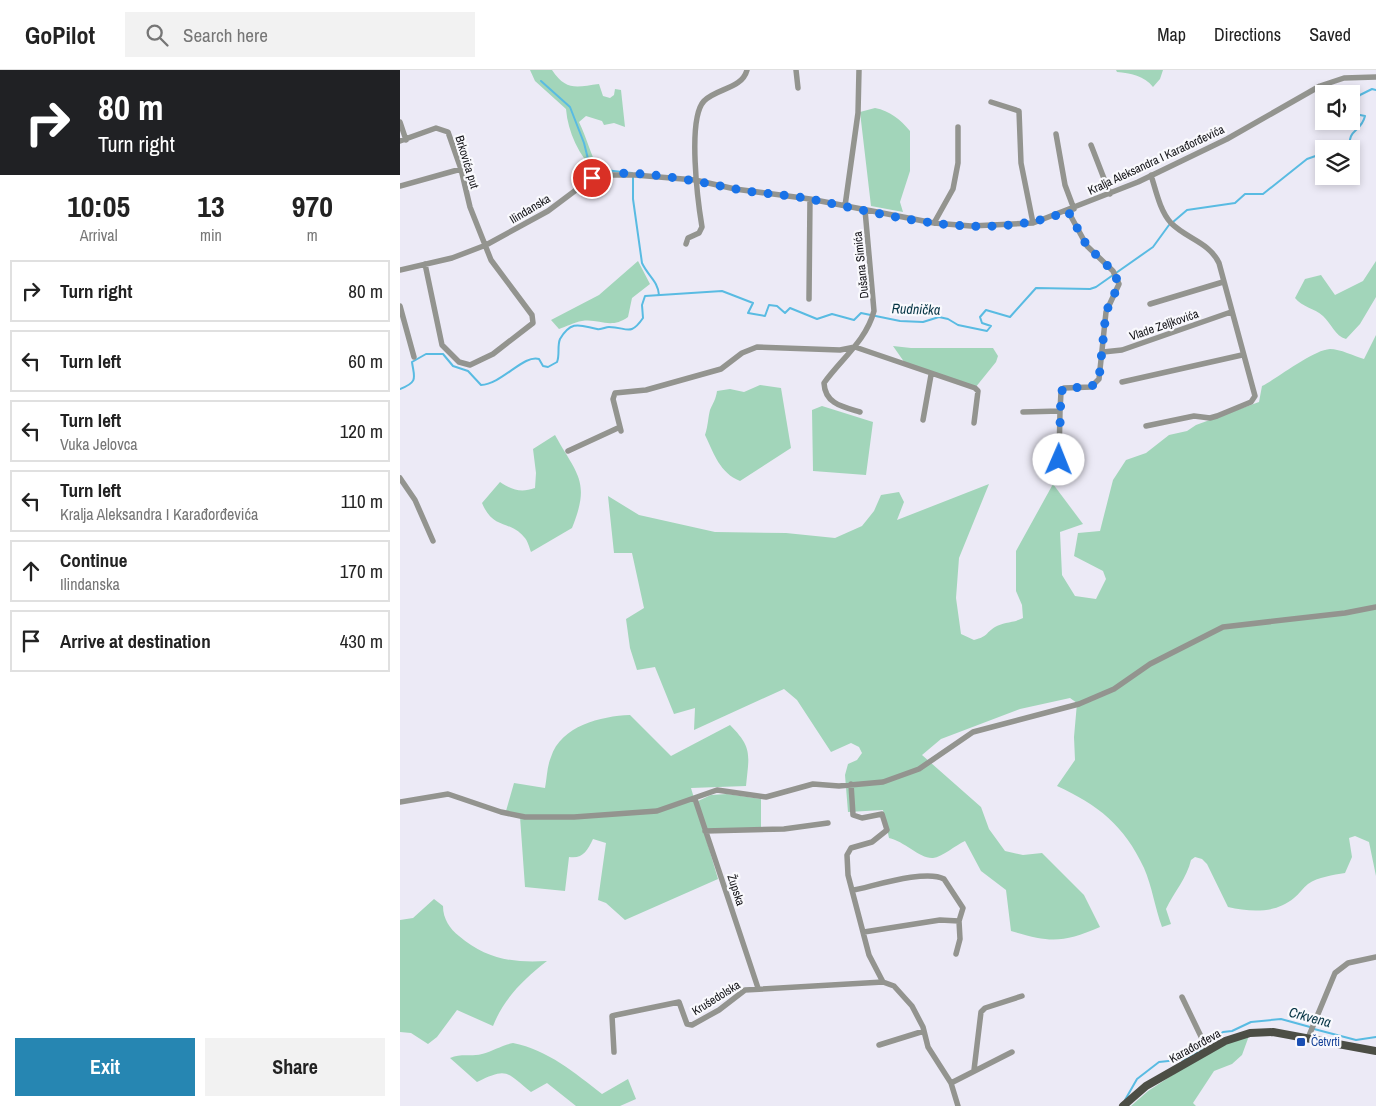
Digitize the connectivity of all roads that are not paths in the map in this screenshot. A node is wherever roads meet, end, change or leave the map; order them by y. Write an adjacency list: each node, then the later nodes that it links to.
1 (747, 70): 15 (street)
2 (796, 70): 6 (street)
3 (860, 70): 19 (street)
4 (1374, 70): 5 (street)
5 (1375, 77): 14 (street, Kralja Aleksandra I Karađorđevića)
6 (798, 88)
7 (991, 102): 23 (street)
8 (400, 122): 11 (street)
9 (958, 127): 22 (street)
10 (1056, 134): 21 (street)
11 (403, 140): 13 (street, Brkovića put)
12 (1091, 145): 17 (street)
13 (461, 169): 16 (street); 25 (street, Brkovića put)
14 (1152, 175): 17 (street, Kralja Aleksandra I Karađorđevića); 28 (street)
15 (695, 180): 18 (street, Ilindanska); 24 (street); 25 (street, Ilindanska)
16 (400, 186)
17 (1110, 194): 21 (street, Kralja Aleksandra I Karađorđevića)
18 (810, 199): 19 (street, Ilindanska); 29 (street)
19 (845, 206): 20 (street, Ilindanska)
20 (865, 210): 22 (street, Ilindanska); 33 (street, Dušana Simića)
21 (1071, 210): 23 (street, Kralja Aleksandra I Karađorđevića); 34 (street)
22 (934, 223): 23 (street, Kralja Aleksandra I Karađorđevića)
23 (1033, 223)
24 (686, 244)
25 (486, 245): 26 (street, Ilindanska); 26 (street, Brkovića put)
26 (425, 264): 27 (street, Ilindanska)
27 (400, 270)
28 (1223, 282): 30 (street, Vlade Zeljkovića); 32 (street)
29 (809, 298)
30 (1150, 304)
31 (400, 306): 36 (street)
32 (1231, 312): 34 (street, Vlade Zeljkovića); 35 (street)
33 (855, 347): 37 (street); 40 (street, Dušana Simića); 45 (street)
34 (1103, 352): 39 (street)
35 (1242, 355): 38 (street); 44 (street)
36 (414, 357)
37 (932, 375): 42 (street); 43 (street)
38 (1122, 382)
39 (1060, 410): 41 (street); 46 (street)
40 (860, 412)
41 (1022, 412)
42 (923, 420)
43 (974, 423)
44 (1146, 426)
45 (568, 451)
46 (1044, 467)
47 (400, 478): 48 (street)
48 (433, 541)
49 (1376, 607): 50 (street)
50 (851, 784): 51 (street); 55 (street)
51 (695, 798): 52 (street); 54 (street, Župska)
52 (400, 802)
53 (828, 823): 54 (street)
54 (705, 831): 61 (street, Župska)
55 (854, 890): 56 (street); 57 (street)
56 (959, 920): 57 (street); 58 (street)
57 (864, 932): 60 (street)
58 (956, 954)
59 (1376, 957): 65 (street)
60 (883, 982): 61 (street, Krušedolska); 64 (street)
61 (758, 988): 69 (street, Krušedolska)
62 (1022, 996): 71 (street)
63 (1182, 997): 67 (street)
64 (924, 1031): 66 (street); 72 (street)
65 (1309, 1035): 67 (main road, Karađorđeva); 68 (main road, Karađorđeva)
66 (879, 1045)
67 (1206, 1047): 74 (main road, Karađorđeva)
68 (1376, 1051)
69 (614, 1052)
70 (1012, 1052): 71 (street)
71 (974, 1070): 72 (street)
72 (951, 1083): 73 (street)
73 (958, 1106)
74 (1123, 1106)

